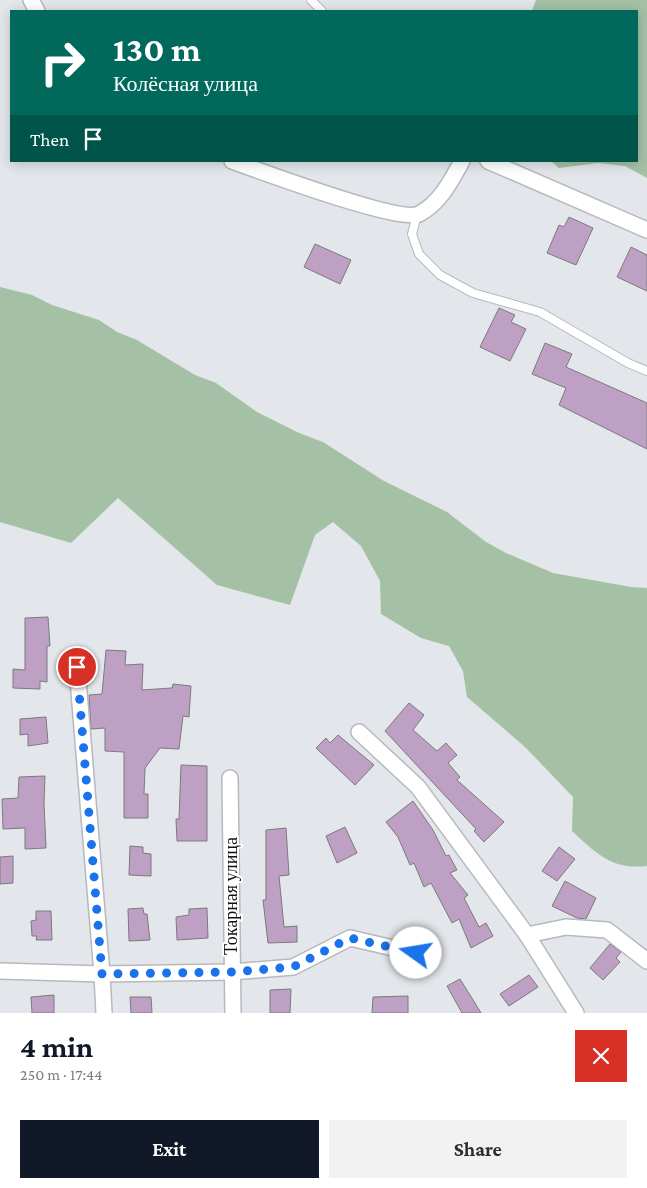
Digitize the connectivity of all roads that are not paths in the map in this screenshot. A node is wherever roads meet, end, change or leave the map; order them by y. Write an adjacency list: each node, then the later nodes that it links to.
1 (311, 0): 2 (lane)
2 (321, 10)
3 (235, 162): 6 (street)
4 (461, 162): 6 (street)
5 (490, 162): 7 (street)
6 (417, 215): 8 (lane)
7 (647, 230)
8 (647, 370)
9 (77, 667): 17 (street)
10 (358, 732): 12 (street)
11 (230, 778): 16 (street, Токарная улица)
12 (527, 935): 14 (street); 20 (street)
13 (432, 957): 16 (street)
14 (647, 962)
15 (0, 971): 17 (street)
16 (232, 972): 17 (street); 19 (street, Токарная улица)
17 (102, 974): 18 (street)
18 (104, 1013)
19 (234, 1013)
20 (576, 1013)

